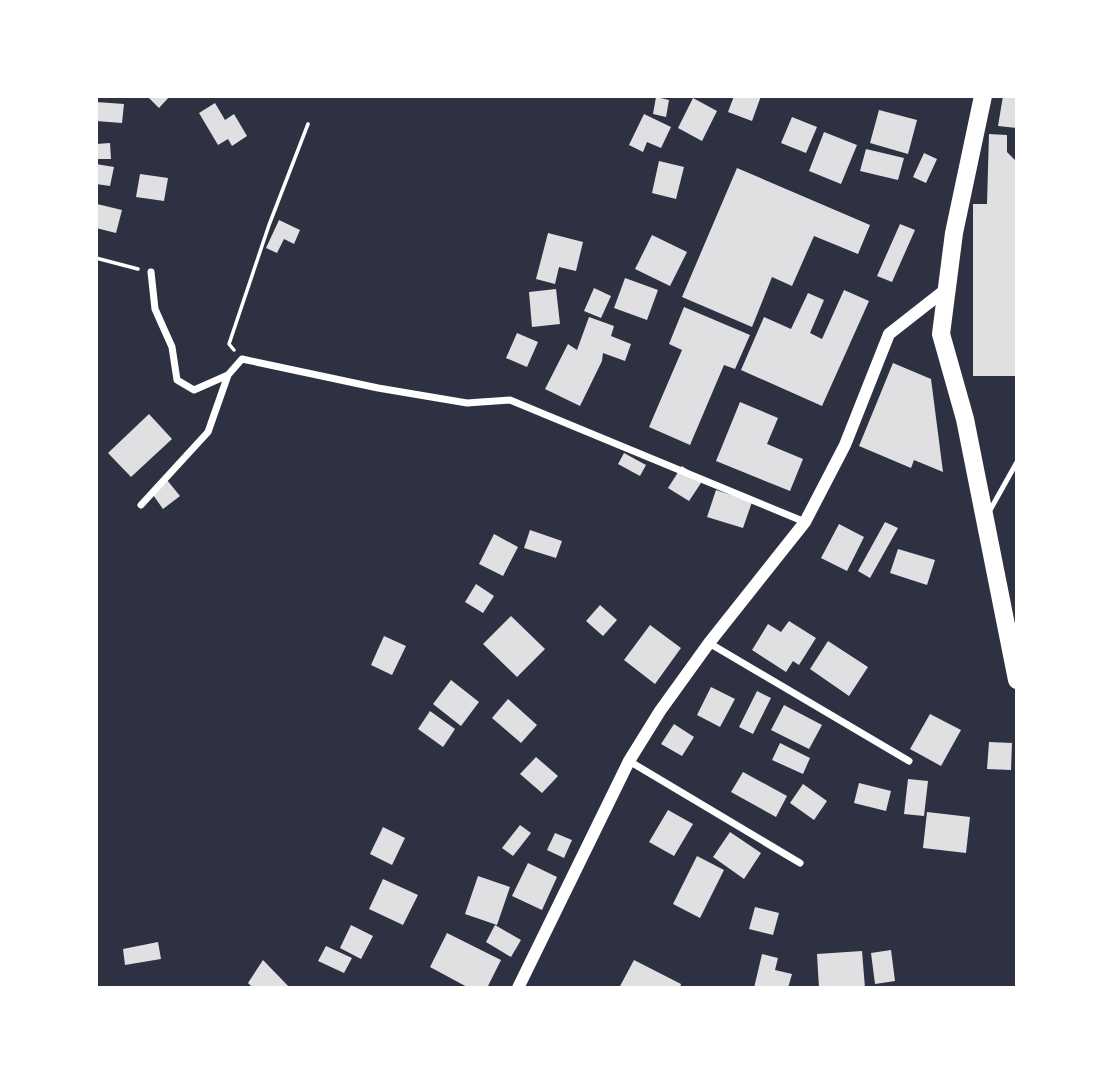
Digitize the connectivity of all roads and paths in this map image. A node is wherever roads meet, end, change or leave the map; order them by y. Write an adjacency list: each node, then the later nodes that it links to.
1 (983, 96): 5 (main road)
2 (308, 124): 6 (path)
3 (96, 258): 4 (path)
4 (151, 272): 7 (street)
5 (949, 287): 10 (main road); 11 (street)
6 (242, 359): 7 (street); 11 (street)
7 (228, 374): 9 (street)
8 (1017, 462): 10 (lane)
9 (141, 505)
10 (984, 521): 13 (main road)
11 (805, 522): 12 (street)
12 (709, 643): 14 (street); 15 (street)
13 (1017, 680)
14 (629, 761): 16 (street); 17 (street)
15 (909, 761)
16 (800, 863)
17 (517, 988)

